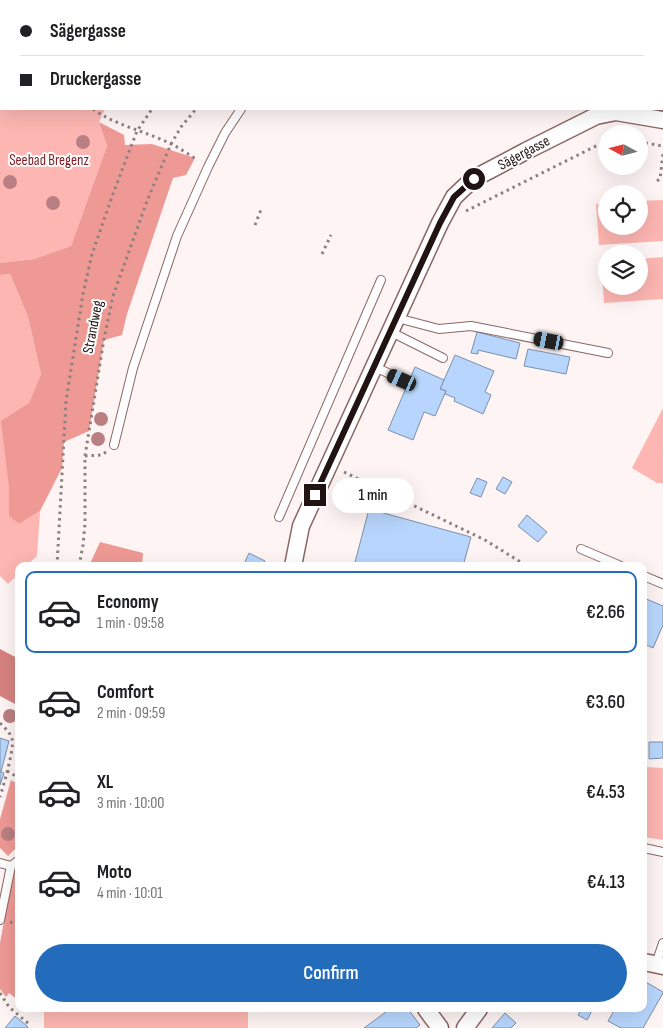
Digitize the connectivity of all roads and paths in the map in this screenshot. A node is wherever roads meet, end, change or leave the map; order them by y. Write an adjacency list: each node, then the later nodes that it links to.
1 (94, 110): 6 (path)
2 (151, 110): 6 (path, Strandweg)
3 (195, 110): 7 (path, Strandweg)
4 (240, 110): 12 (lane)
5 (663, 120): 15 (street, Sägergasse)
6 (137, 131): 7 (path); 30 (path, Strandweg)
7 (171, 144): 12 (path); 26 (path, Strandweg)
8 (598, 144): 15 (path)
9 (648, 144): 10 (path)
10 (663, 146)
11 (663, 154): 13 (path)
12 (208, 166): 25 (lane)
13 (657, 181)
14 (262, 207): 16 (path)
15 (440, 223): 20 (street, Sägergasse)
16 (255, 225)
17 (331, 235): 18 (path)
18 (322, 254)
19 (381, 280): 28 (lane)
20 (394, 325): 21 (lane); 22 (lane); 23 (street, Sägergasse)
21 (608, 352)
22 (443, 358)
23 (374, 368): 24 (lane); 27 (street, Sägergasse)
24 (402, 380)
25 (114, 445): 26 (path)
26 (85, 456): 31 (path, Strandweg)
27 (329, 464): 32 (street, Sägergasse); 33 (path)
28 (280, 517)
29 (581, 549): 34 (lane)
30 (57, 562)
31 (80, 562)
32 (294, 562)
33 (521, 562)
34 (612, 562)
35 (647, 577): 36 (lane)
36 (663, 584)
37 (0, 724): 38 (path)
38 (7, 771): 39 (path); 40 (path)
39 (15, 776)
40 (0, 797)
41 (647, 849): 42 (lane)
42 (663, 852)
43 (0, 863): 45 (lane)
44 (15, 863): 45 (lane)
45 (11, 866): 46 (lane)
46 (0, 920)
47 (663, 944): 48 (lane)
48 (654, 964)
49 (0, 993): 52 (path)
50 (428, 1012): 53 (street)
51 (477, 1012): 54 (street)
52 (27, 1026)
53 (440, 1028)
54 (465, 1028)

